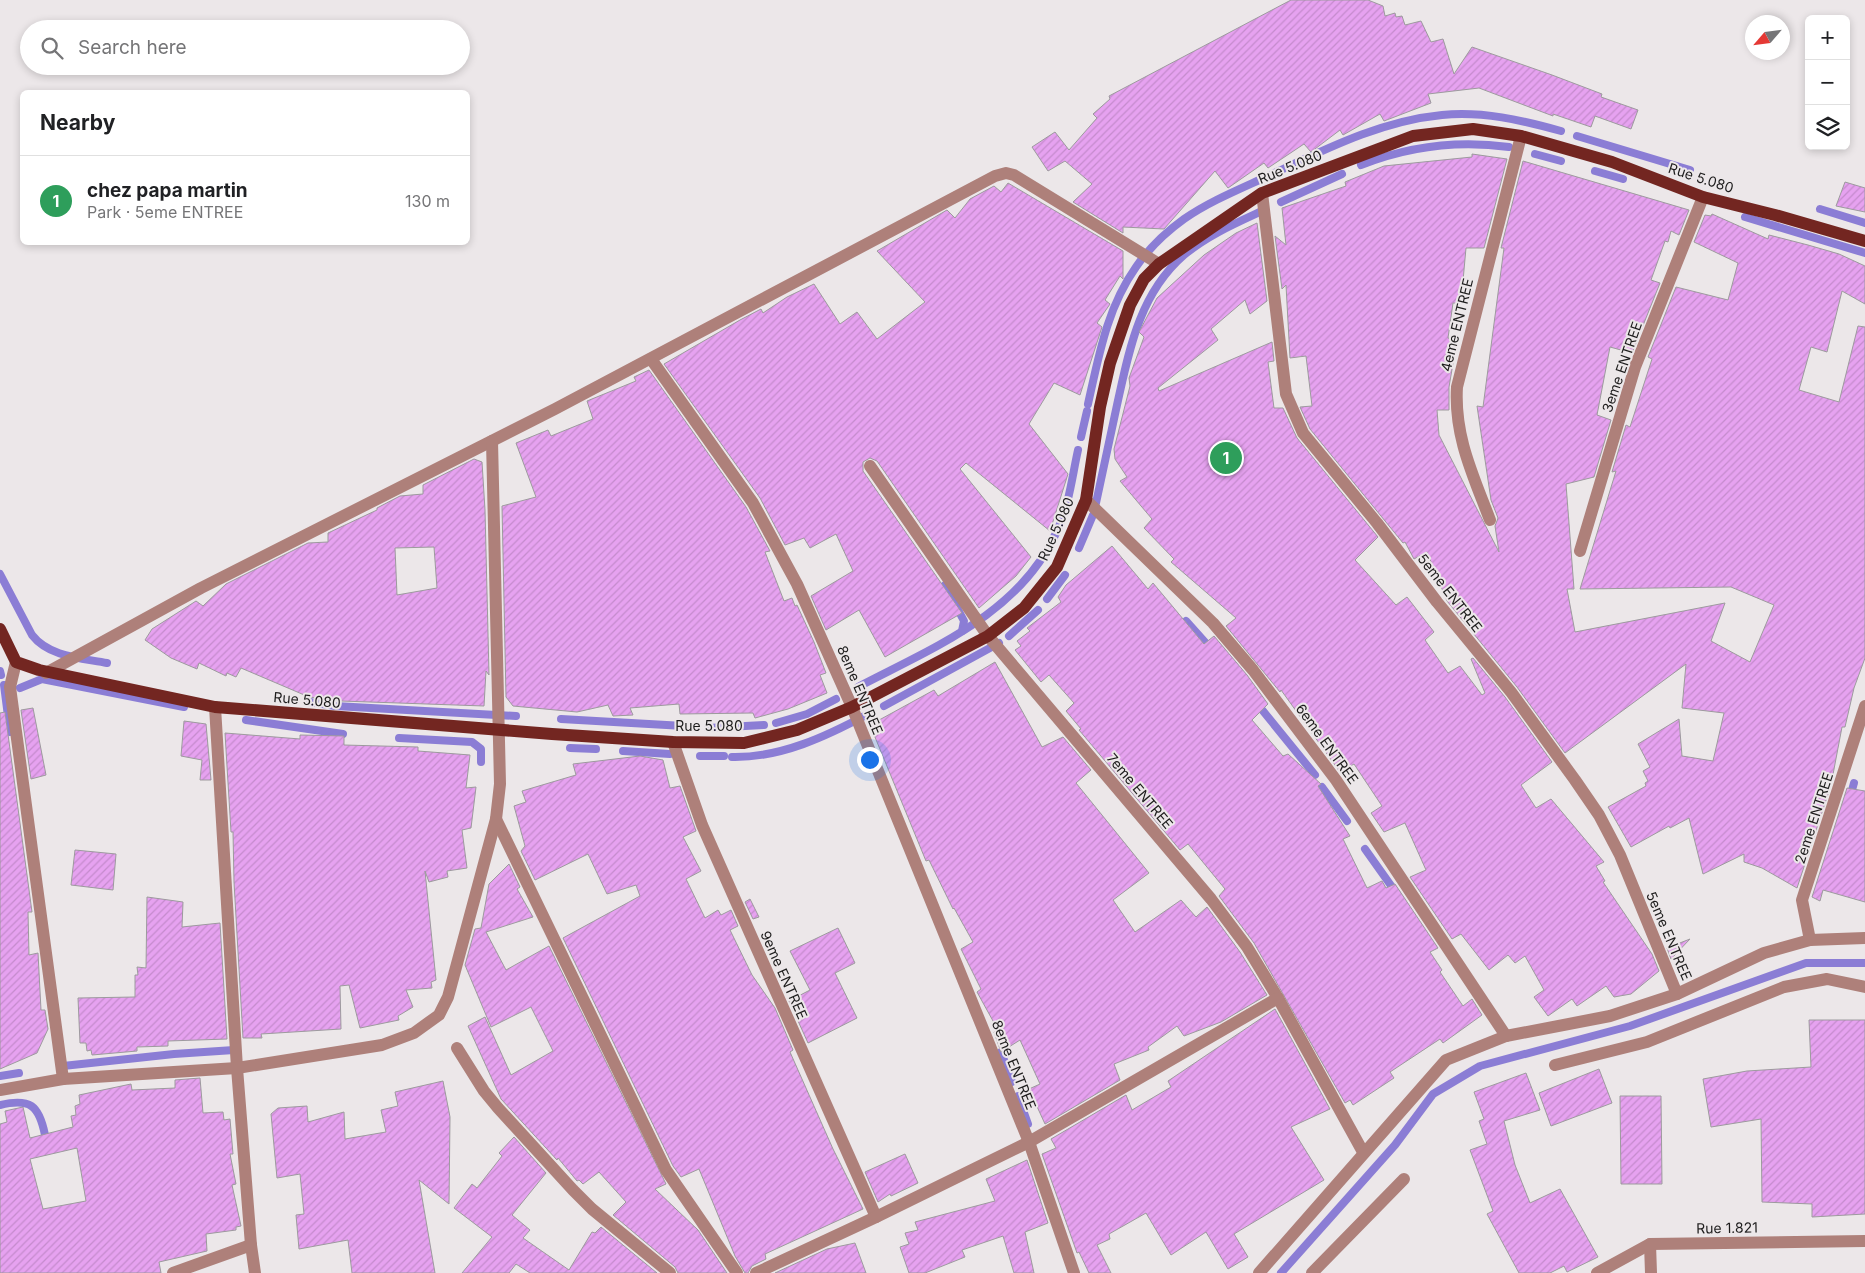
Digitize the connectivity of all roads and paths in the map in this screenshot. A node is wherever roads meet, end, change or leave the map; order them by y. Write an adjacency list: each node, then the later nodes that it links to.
1 (1521, 136): 2 (main road, Rue 5.080); 3 (main road, Rue 5.080); 10 (street, 4eme ENTREE)
2 (1262, 193): 5 (main road, Rue 5.080); 26 (street, 5eme ENTREE)
3 (1703, 197): 4 (main road, Rue 5.080); 11 (street, 3eme ENTREE)
4 (1865, 241)
5 (1159, 264): 6 (street); 9 (main road, Rue 5.080)
6 (651, 359): 7 (street); 19 (street, 8eme ENTREE)
7 (492, 441): 15 (street); 20 (street)
8 (870, 466): 13 (street, 7eme ENTREE)
9 (1086, 500): 13 (main road, Rue 5.080); 28 (street, 6eme ENTREE)
10 (1490, 520)
11 (1580, 551)
12 (0, 629): 14 (main road)
13 (988, 636): 19 (main road, Rue 5.080); 27 (street, 7eme ENTREE)
14 (16, 662): 15 (main road, Rue 5.080); 16 (street)
15 (46, 673): 18 (main road, Rue 5.080)
16 (5, 689): 32 (street)
17 (1865, 706): 24 (street, 2eme ENTREE)
18 (215, 707): 20 (main road, Rue 5.080); 31 (street)
19 (852, 707): 21 (main road, Rue 5.080); 34 (street, 8eme ENTREE)
20 (498, 728): 21 (main road, Rue 5.080); 22 (street)
21 (673, 742): 37 (street, 9eme ENTREE)
22 (496, 819): 31 (street); 44 (street)
23 (1865, 938): 24 (street)
24 (1810, 940): 26 (street)
25 (1865, 987): 30 (street)
26 (1677, 994): 28 (street)
27 (1278, 998): 34 (street); 35 (street, 7eme ENTREE)
28 (1506, 1036): 35 (street)
29 (457, 1048): 43 (street)
30 (1555, 1065)
31 (237, 1068): 32 (street); 39 (street)
32 (63, 1079): 33 (street)
33 (0, 1090)
34 (1029, 1142): 37 (street); 46 (street, 8eme ENTREE)
35 (1363, 1152): 47 (street)
36 (1404, 1179): 48 (street)
37 (876, 1217): 45 (street)
38 (1865, 1241): 40 (street, Rue 1.821)
39 (251, 1244): 41 (street); 42 (street)
40 (1650, 1244): 49 (street, Rue 1.821); 50 (street)
41 (173, 1273)
42 (256, 1273)
43 (670, 1273)
44 (737, 1273)
45 (756, 1273)
46 (1074, 1273)
47 (1259, 1273)
48 (1312, 1273)
49 (1597, 1273)
50 (1651, 1273)

